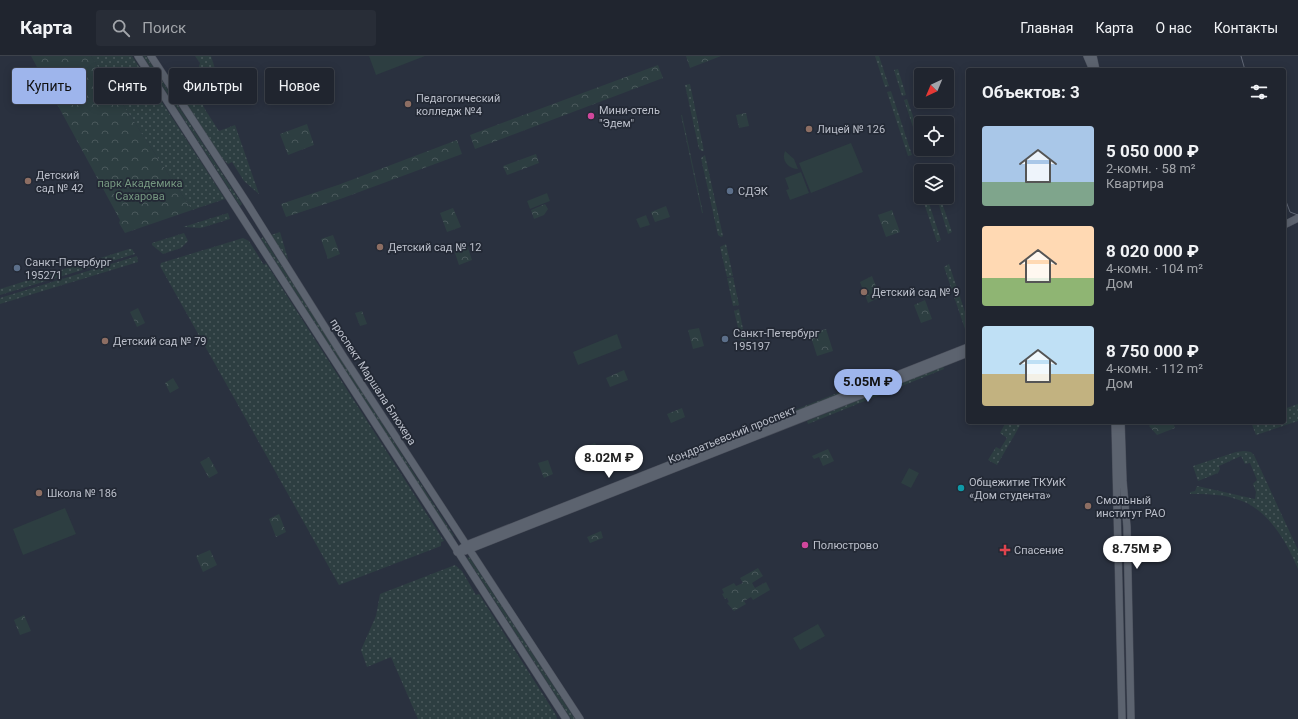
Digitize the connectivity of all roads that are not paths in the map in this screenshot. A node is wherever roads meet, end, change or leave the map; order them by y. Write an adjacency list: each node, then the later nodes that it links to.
1 (138, 56): 16 (main road, проспект Маршала Блюхера)
2 (151, 56): 15 (main road, проспект Маршала Блюхера)
3 (1087, 56): 5 (main road)
4 (1093, 56): 6 (main road)
5 (1093, 68)
6 (1094, 68)
7 (1298, 218): 8 (main road)
8 (1286, 223)
9 (966, 348): 15 (main road, Кондратьевский проспект)
10 (966, 354): 15 (main road, Кондратьевский проспект)
11 (1115, 424): 14 (main road)
12 (1121, 424): 13 (main road)
13 (1127, 527): 14 (main road); 20 (main road)
14 (1118, 528): 19 (main road)
15 (468, 547): 16 (main road, Кондратьевский проспект); 18 (main road, проспект Маршала Блюхера)
16 (457, 552): 17 (main road, проспект Маршала Блюхера)
17 (566, 719)
18 (580, 719)
19 (1122, 719)
20 (1131, 719)

